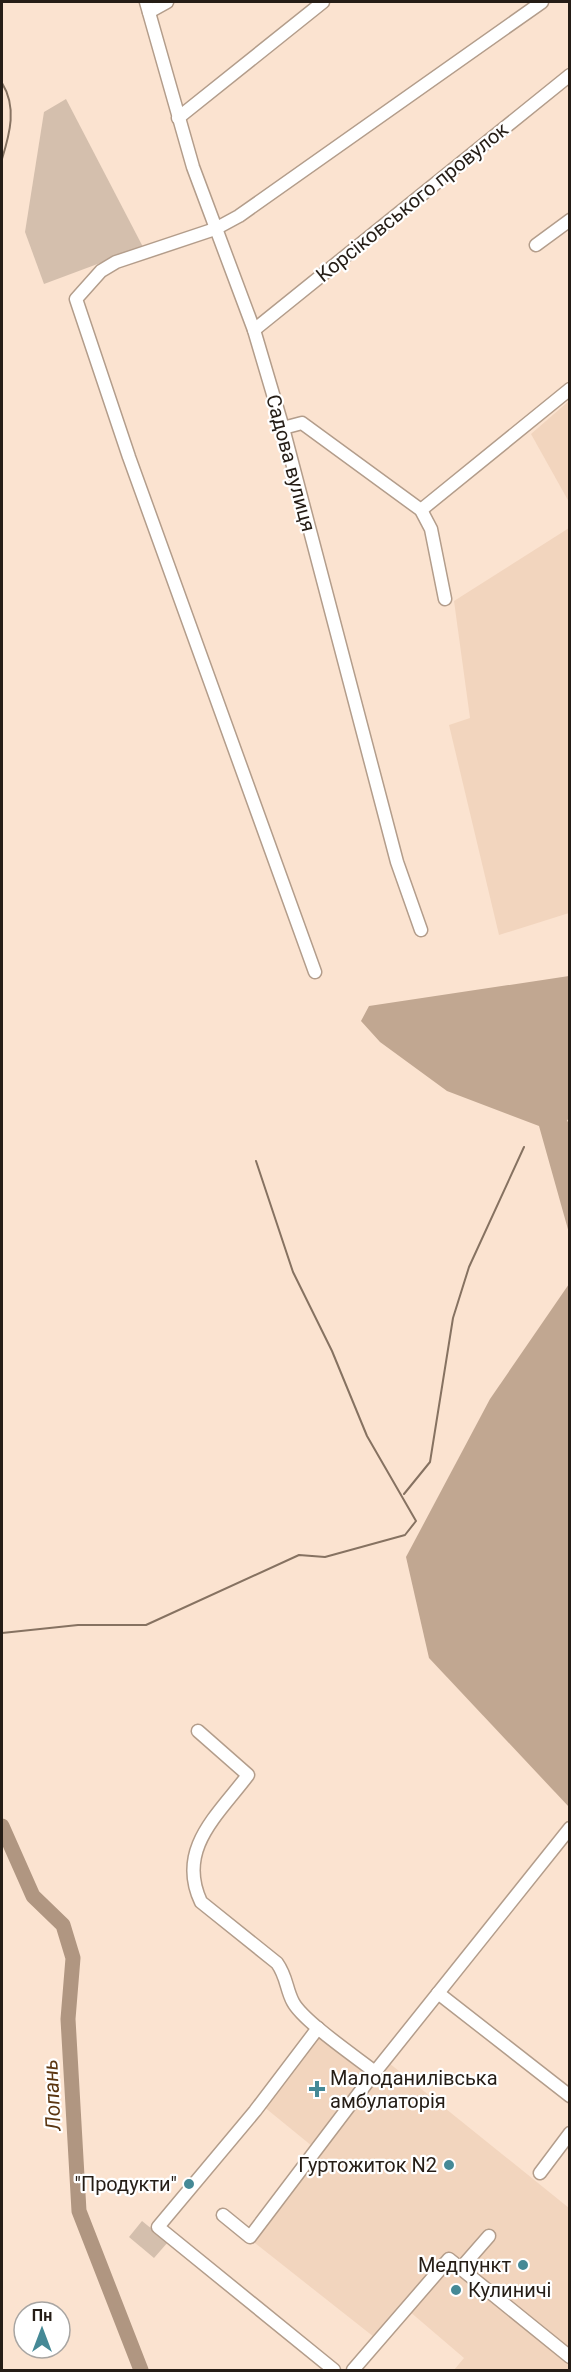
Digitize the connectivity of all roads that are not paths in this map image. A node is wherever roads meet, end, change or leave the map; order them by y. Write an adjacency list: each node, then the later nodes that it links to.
1 (167, 2): 4 (street)
2 (323, 2): 6 (street)
3 (542, 2): 8 (street)
4 (148, 7): 6 (street, Садова вулиця)
5 (570, 75): 10 (street, Корсіковського провулок)
6 (178, 118): 8 (street, Садова вулиця)
7 (570, 220): 9 (street)
8 (215, 229): 10 (street, Садова вулиця); 16 (street)
9 (536, 245)
10 (255, 330): 12 (street, Садова вулиця)
11 (570, 389): 13 (street)
12 (283, 428): 13 (street); 15 (street, Садова вулиця)
13 (421, 510): 14 (street)
14 (445, 600)
15 (421, 930)
16 (315, 972)
17 (198, 1731): 20 (street)
18 (570, 1828): 19 (street)
19 (438, 1994): 21 (street); 22 (street)
20 (318, 2028): 21 (street); 29 (street)
21 (375, 2072): 25 (street)
22 (570, 2096)
23 (570, 2133): 24 (street)
24 (540, 2173)
25 (223, 2215)
26 (489, 2236): 27 (street)
27 (460, 2268): 28 (street); 30 (street)
28 (570, 2357)
29 (334, 2370)
30 (353, 2370)

